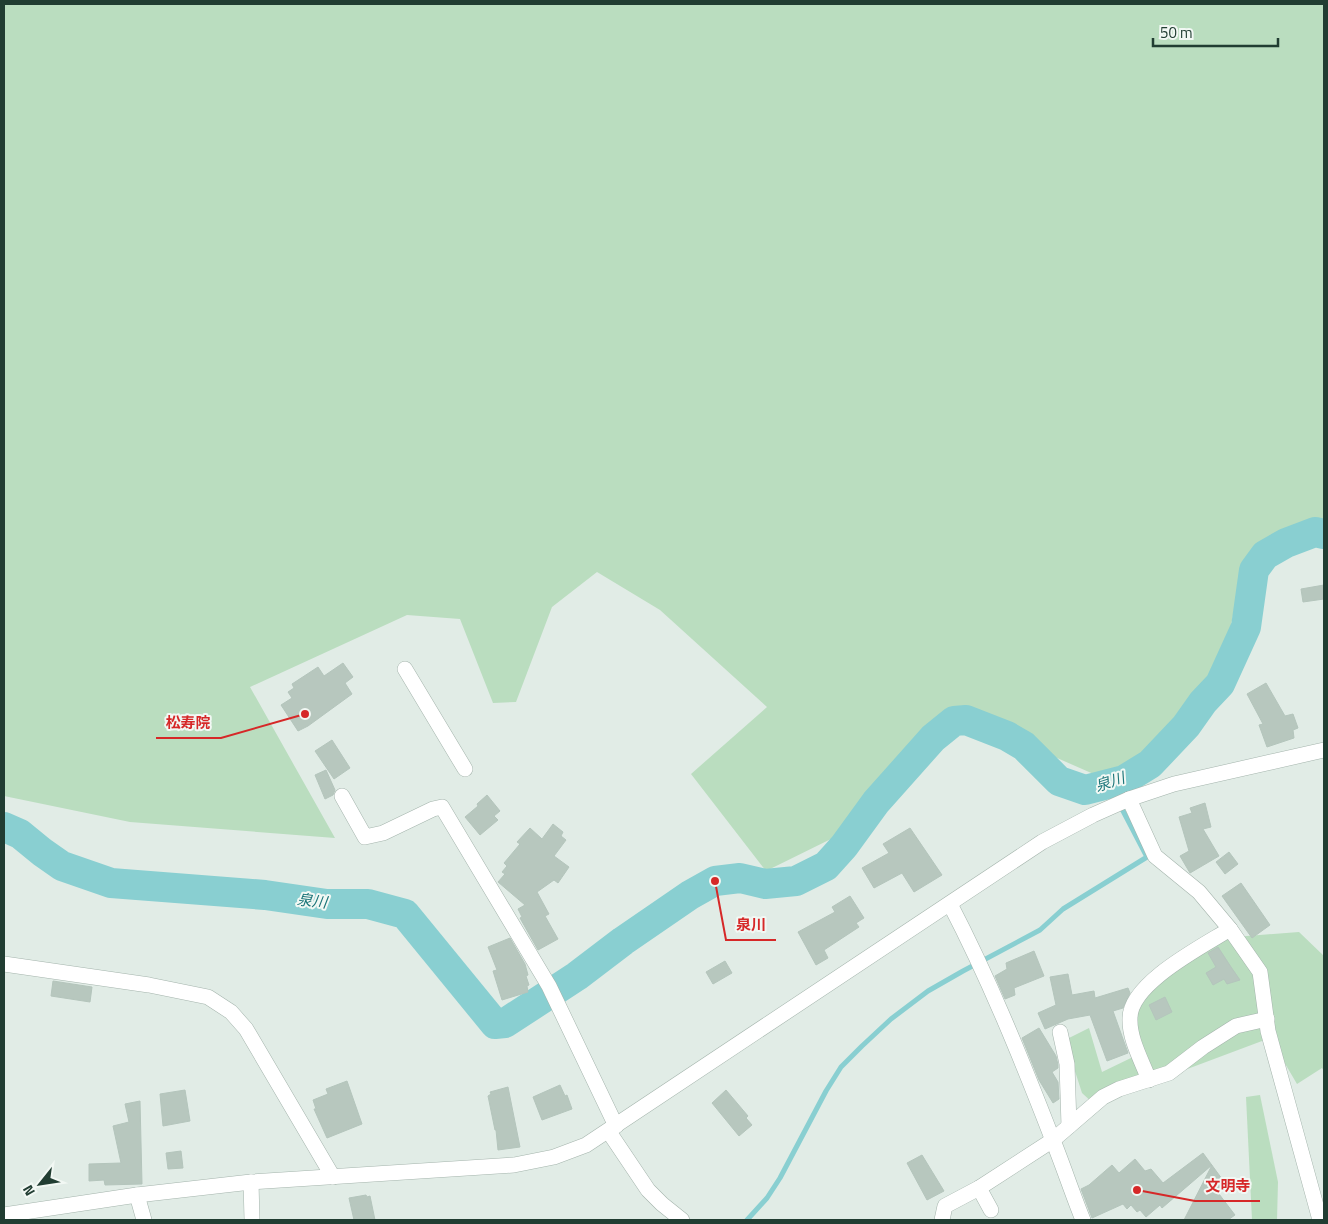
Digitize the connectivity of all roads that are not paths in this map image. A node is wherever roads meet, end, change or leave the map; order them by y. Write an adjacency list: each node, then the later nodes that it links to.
1 (405, 669): 3 (street)
2 (1324, 750): 5 (street)
3 (465, 769)
4 (342, 796): 13 (street)
5 (1129, 799): 6 (street); 7 (street)
6 (950, 904): 13 (street); 14 (street)
7 (1230, 929): 9 (street); 11 (street)
8 (4, 964): 15 (street)
9 (1267, 1019): 11 (street); 27 (street)
10 (1060, 1032): 12 (street)
11 (1149, 1080): 12 (street)
12 (1069, 1126): 14 (street)
13 (613, 1129): 15 (street); 24 (street)
14 (1053, 1140): 17 (street); 26 (street)
15 (334, 1177): 16 (street)
16 (251, 1182): 18 (street); 23 (street)
17 (979, 1188): 19 (street); 25 (street)
18 (138, 1195): 20 (street); 22 (street)
19 (991, 1210)
20 (4, 1215)
21 (1324, 1217): 27 (street)
22 (144, 1220)
23 (252, 1220)
24 (682, 1220)
25 (942, 1220)
26 (1083, 1220)
27 (1320, 1220)

